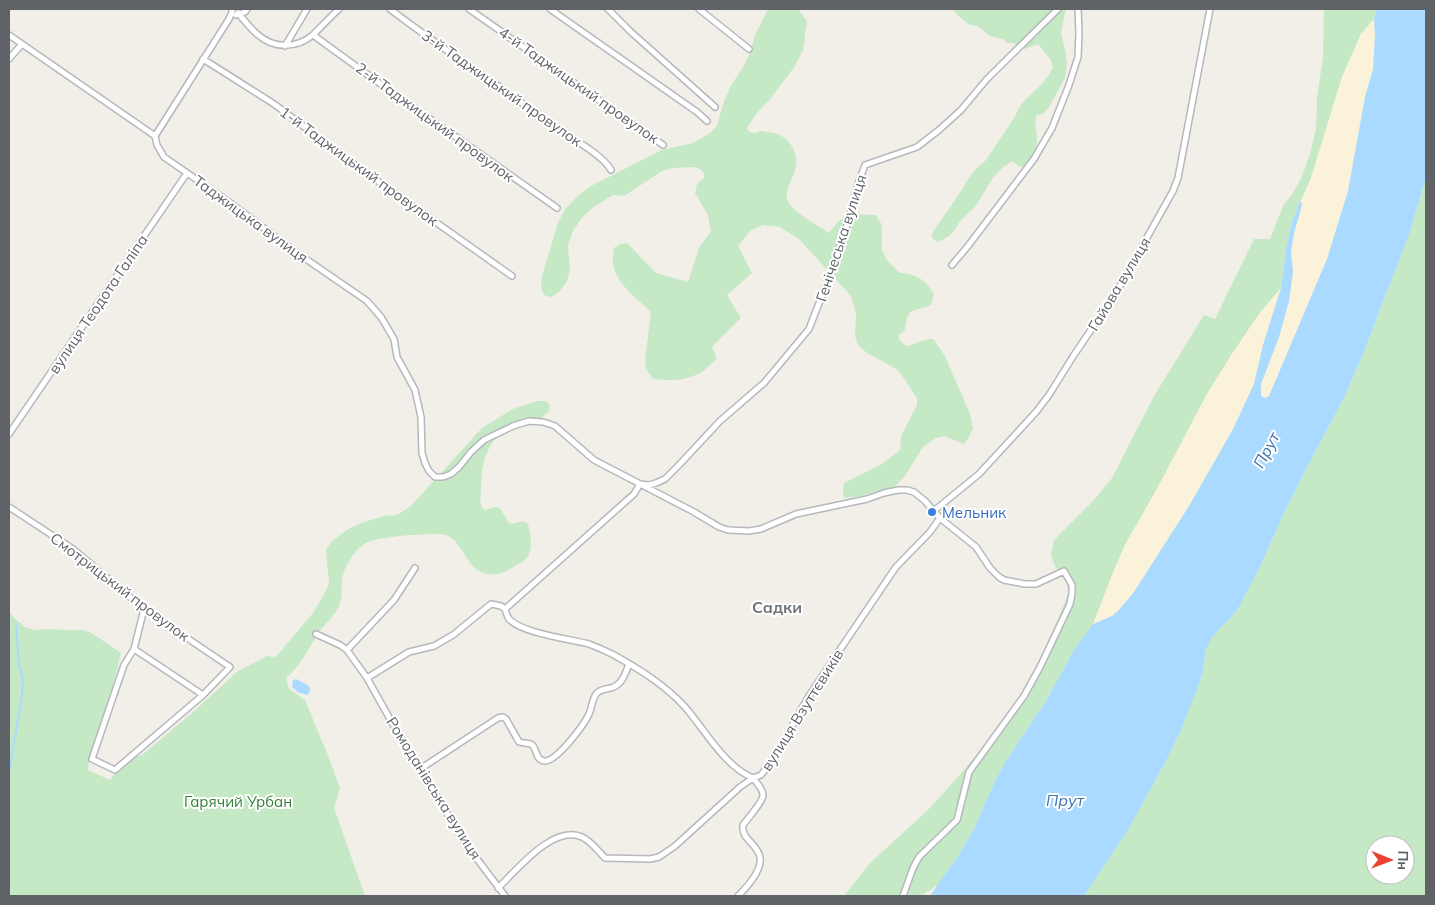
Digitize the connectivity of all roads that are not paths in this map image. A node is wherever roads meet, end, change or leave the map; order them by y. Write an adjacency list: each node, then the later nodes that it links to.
1 (232, 9): 14 (street)
2 (248, 9): 13 (street)
3 (307, 9): 18 (street)
4 (339, 9): 15 (street)
5 (390, 9): 26 (street, 3-й Таджицький провулок)
6 (469, 9): 25 (street, 4-й Таджицький провулок)
7 (550, 9): 23 (street)
8 (608, 9): 22 (street)
9 (700, 9): 19 (street)
10 (1058, 9): 32 (street, Генічеська вулиця)
11 (1078, 9): 29 (street)
12 (1210, 9): 34 (street, Гайова вулиця)
13 (238, 13): 14 (street); 18 (street)
14 (229, 18): 20 (street)
15 (313, 34): 18 (street); 28 (street, 2-й Таджицький провулок)
16 (9, 35): 17 (street)
17 (22, 44): 21 (street); 24 (street)
18 (285, 46)
19 (749, 49)
20 (203, 58): 24 (street); 30 (street, 1-й Таджицький провулок)
21 (9, 59)
22 (715, 107)
23 (707, 121)
24 (155, 136): 27 (street, Таджицька вулиця)
25 (663, 145)
26 (611, 170)
27 (187, 173): 31 (street, вулиця Теодота Галіпа); 32 (street, Таджицька вулиця)
28 (557, 208)
29 (952, 265)
30 (512, 276)
31 (9, 434)
32 (640, 484): 34 (street); 38 (street)
33 (9, 507): 37 (street, Смотрицький провулок)
34 (935, 510): 35 (street)
35 (940, 518): 46 (street, вулиця Взуттєвиків); 50 (street)
36 (415, 568): 41 (street)
37 (144, 609): 40 (street); 44 (street, Смотрицький провулок)
38 (505, 609): 42 (street, вулиця Взуттєвиків); 43 (street)
39 (316, 634): 41 (street)
40 (134, 648): 44 (street); 44 (street)
41 (347, 650): 43 (street, Ромоданівська вулиця)
42 (628, 664): 45 (street); 46 (street, вулиця Взуттєвиків)
43 (367, 678): 45 (street, Ромоданівська вулиця)
44 (203, 695)
45 (420, 769): 47 (street, Ромоданівська вулиця)
46 (753, 778): 47 (street); 49 (street)
47 (498, 888): 48 (street, Ромоданівська вулиця)
48 (505, 896)
49 (738, 896)
50 (903, 896)

